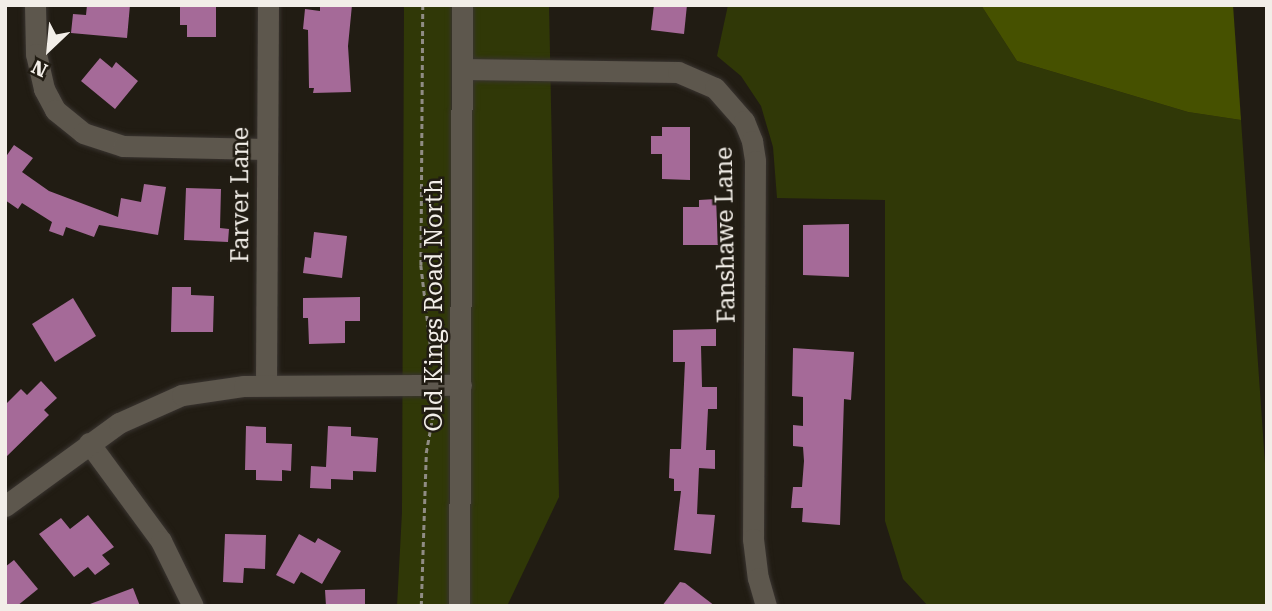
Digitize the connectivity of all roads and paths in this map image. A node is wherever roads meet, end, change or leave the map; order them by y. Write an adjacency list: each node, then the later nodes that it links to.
1 (35, 5): 6 (street)
2 (268, 5): 6 (street, Farver Lane)
3 (423, 5): 7 (path)
4 (462, 5): 5 (street, Old Kings Road North)
5 (462, 69): 9 (street, Old Kings Road North); 16 (street, Fanshawe Lane)
6 (267, 149): 8 (street, Farver Lane)
7 (433, 369)
8 (266, 385): 9 (street); 11 (street)
9 (461, 385): 15 (street, Old Kings Road North)
10 (436, 402): 14 (path)
11 (89, 443): 12 (street); 13 (street)
12 (5, 506)
13 (193, 606)
14 (421, 606)
15 (459, 606)
16 (766, 606)

